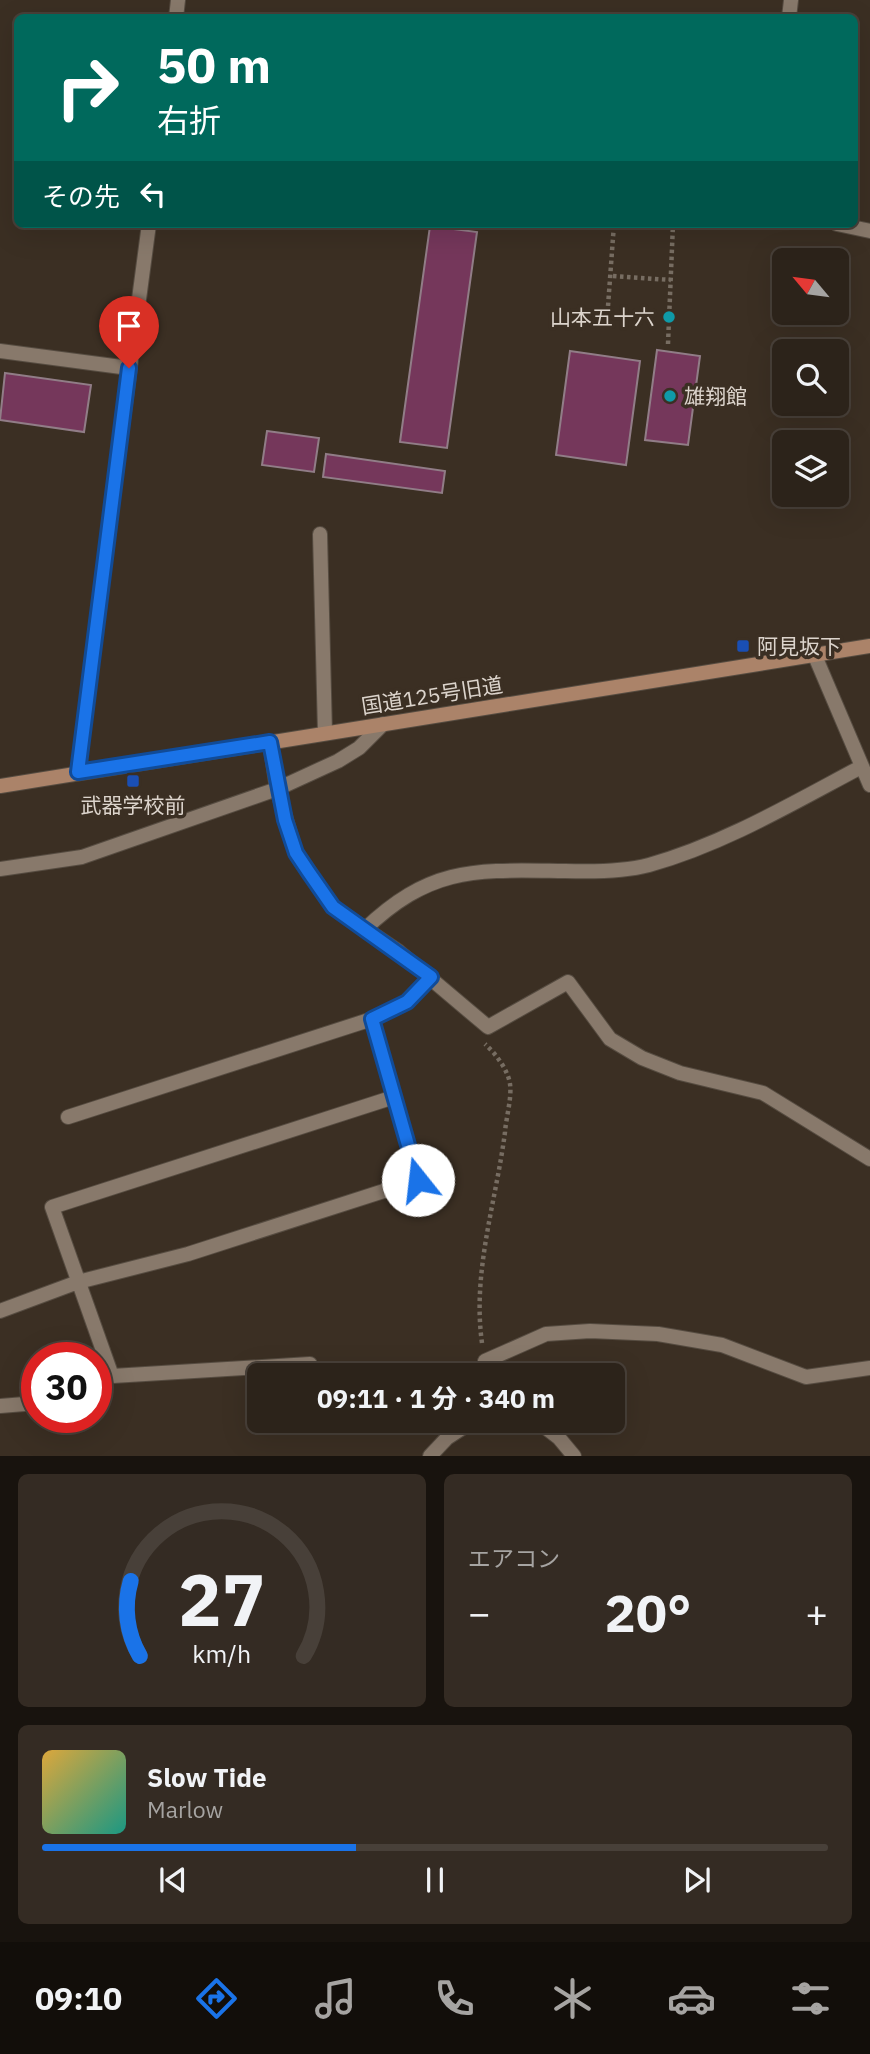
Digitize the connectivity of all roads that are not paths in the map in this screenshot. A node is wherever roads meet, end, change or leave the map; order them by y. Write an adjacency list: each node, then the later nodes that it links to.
1 (148, 228): 3 (street)
2 (0, 351): 3 (street)
3 (129, 368): 11 (street)
4 (320, 534): 8 (street)
5 (870, 646): 6 (street, 国道125号旧道)
6 (815, 656): 7 (street, 国道125号旧道); 10 (street)
7 (383, 724): 8 (street, 国道125号旧道); 14 (street)
8 (325, 733): 9 (street, 国道125号旧道)
9 (270, 742): 11 (street, 国道125号旧道); 14 (street)
10 (861, 767): 12 (street); 16 (street)
11 (78, 772): 13 (street, 国道125号旧道)
12 (870, 785)
13 (0, 786)
14 (277, 789): 15 (street); 16 (street)
15 (0, 869)
16 (364, 930): 17 (street)
17 (431, 977): 18 (street); 21 (street)
18 (372, 1019): 19 (street); 20 (street)
19 (394, 1097): 22 (street); 22 (street)
20 (68, 1117)
21 (870, 1159)
22 (78, 1282): 23 (street); 24 (street)
23 (0, 1311)
24 (100, 1342)
25 (486, 1363): 27 (street)
26 (247, 1368): 28 (street)
27 (870, 1368)
28 (112, 1376)
29 (21, 1404): 30 (street)
30 (0, 1406)
31 (454, 1433): 33 (street)
32 (550, 1433): 34 (street)
33 (430, 1455)
34 (574, 1455)

